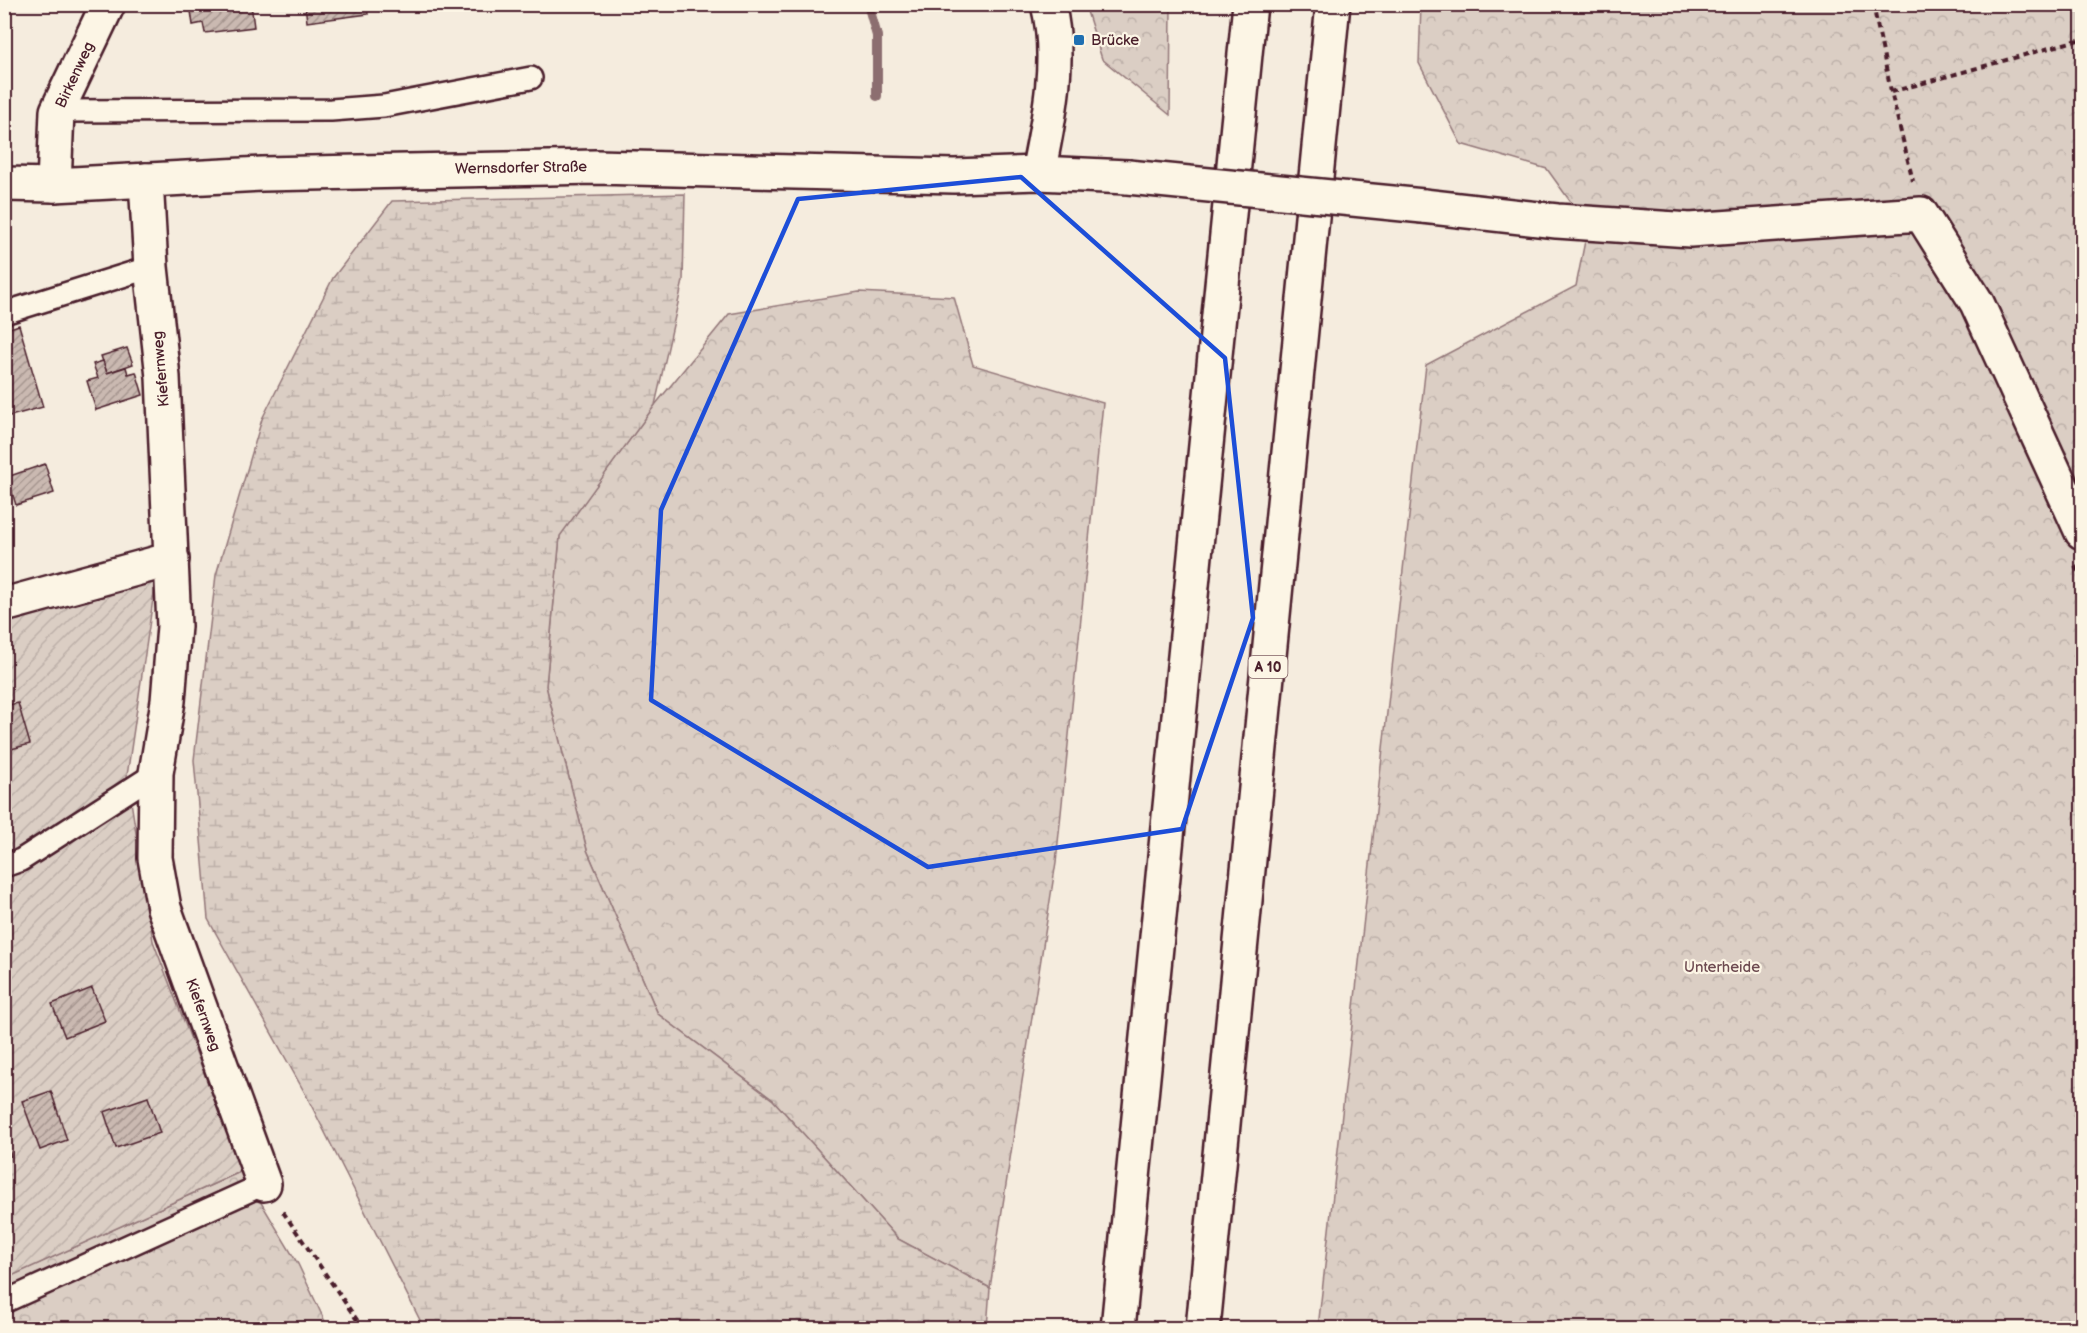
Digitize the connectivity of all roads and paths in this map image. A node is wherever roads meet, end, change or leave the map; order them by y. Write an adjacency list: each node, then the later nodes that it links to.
1 (108, 4): 9 (main road, Birkenweg)
2 (1048, 4): 10 (main road)
3 (1250, 4): 25 (main road)
4 (1333, 4): 26 (main road, A 10)
5 (1873, 4): 8 (path)
6 (2082, 39): 8 (path)
7 (531, 78): 9 (lane)
8 (1890, 92): 14 (path)
9 (57, 111): 13 (main road, Birkenweg)
10 (1038, 173): 11 (main road, Wernsdorfer Straße); 14 (main road, Wernsdorfer Straße, bridge)
11 (146, 180): 13 (main road, Wernsdorfer Straße); 15 (main road, Kiefernweg)
12 (4, 184): 13 (main road, Wernsdorfer Straße)
13 (54, 185)
14 (1921, 214): 17 (main road)
15 (151, 267): 16 (lane); 18 (main road, Kiefernweg)
16 (4, 313)
17 (2082, 532)
18 (172, 559): 19 (main road); 20 (main road, Kiefernweg)
19 (4, 605)
20 (156, 773): 21 (lane); 22 (main road, Kiefernweg)
21 (4, 866)
22 (264, 1184): 23 (lane); 24 (path)
23 (4, 1302)
24 (360, 1329)
25 (1118, 1329)
26 (1203, 1329)

